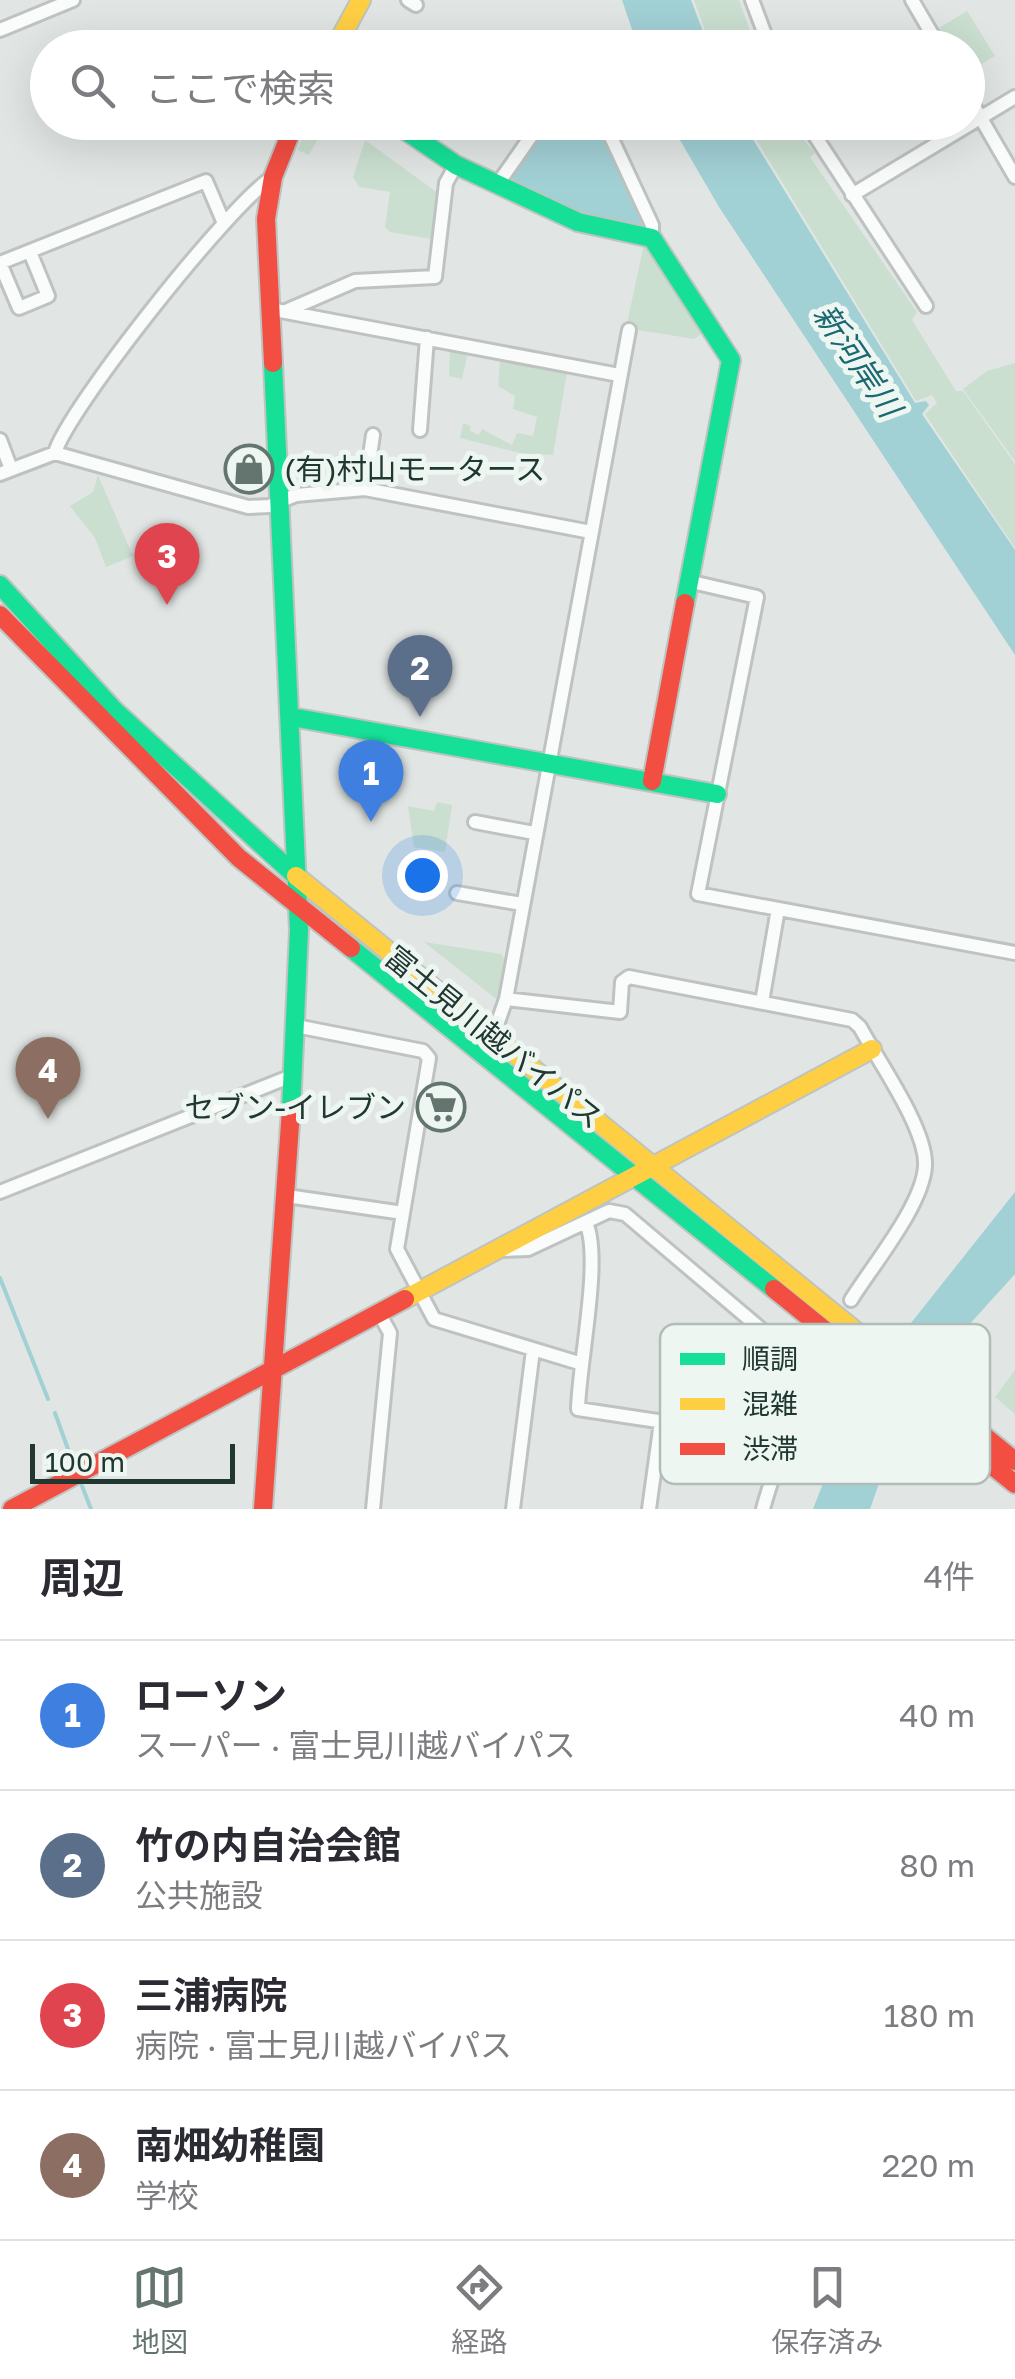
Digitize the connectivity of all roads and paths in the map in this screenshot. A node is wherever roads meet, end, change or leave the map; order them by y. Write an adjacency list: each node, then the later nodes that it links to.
1 (74, 0): 5 (street)
2 (361, 0): 6 (main road)
3 (752, 0): 7 (street)
4 (912, 0): 8 (street)
5 (0, 30)
6 (345, 30)
7 (763, 30)
8 (930, 30)
9 (1015, 97): 10 (street)
10 (985, 116)
11 (985, 125): 20 (street)
12 (288, 140): 19 (main road)
13 (419, 140): 18 (main road)
14 (529, 140): 21 (street)
15 (612, 140): 25 (street)
16 (818, 140): 22 (street)
17 (944, 140): 22 (street)
18 (456, 165): 21 (main road); 28 (street)
19 (273, 177): 24 (street); 28 (main road)
20 (1015, 180): 23 (street)
21 (498, 185): 25 (main road)
22 (852, 194): 27 (street)
23 (1014, 194)
24 (223, 221): 26 (street); 35 (street)
25 (652, 238): 40 (main road)
26 (30, 252): 26 (street)
27 (926, 306)
28 (278, 310): 30 (street); 38 (main road)
29 (628, 330): 31 (street)
30 (427, 338): 31 (street); 32 (street)
31 (619, 375): 39 (street)
32 (420, 430)
33 (374, 435): 37 (street)
34 (0, 440): 36 (street)
35 (55, 453): 36 (street); 38 (street)
36 (6, 471)
37 (365, 489): 38 (street); 39 (street)
38 (279, 502): 43 (main road)
39 (591, 532): 44 (street)
40 (692, 582): 45 (main road); 46 (street)
41 (0, 584): 49 (main road, 富士見川越バイパス)
42 (0, 615): 52 (main road, 富士見川越バイパス)
43 (292, 717): 44 (main road); 49 (main road)
44 (548, 762): 45 (main road); 48 (street)
45 (652, 781): 46 (main road)
46 (716, 794): 53 (street)
47 (475, 822): 48 (street)
48 (534, 833): 51 (street)
49 (298, 879): 52 (main road); 58 (main road, 富士見川越バイパス)
50 (457, 893): 51 (street)
51 (522, 904): 55 (street)
52 (299, 907): 57 (main road); 62 (main road, 富士見川越バイパス)
53 (778, 909): 54 (street); 56 (street)
54 (1015, 953)
55 (506, 999): 56 (street); 58 (street)
56 (762, 1002): 59 (street)
57 (296, 1026): 60 (main road); 65 (street)
58 (493, 1036): 61 (main road, 富士見川越バイパス)
59 (872, 1050): 61 (main road); 69 (street)
60 (294, 1075): 63 (street); 64 (main road)
61 (654, 1166): 62 (main road); 73 (main road, 富士見川越バイパス)
62 (631, 1177): 67 (main road); 72 (main road, 富士見川越バイパス)
63 (0, 1192)
64 (288, 1196): 65 (street); 76 (main road)
65 (403, 1214): 68 (street)
66 (586, 1223): 67 (street); 71 (street); 75 (street)
67 (495, 1250): 68 (main road)
68 (418, 1292): 70 (main road); 74 (street)
69 (851, 1300)
70 (379, 1313): 76 (main road); 86 (street)
71 (756, 1324)
72 (828, 1324)
73 (833, 1324)
74 (533, 1350): 75 (street); 87 (street)
75 (579, 1364): 77 (street)
76 (275, 1366): 84 (main road); 85 (main road)
77 (660, 1422)
78 (660, 1429): 88 (street)
79 (990, 1444): 81 (main road, 富士見川越バイパス)
80 (990, 1460): 83 (main road, 富士見川越バイパス)
81 (1015, 1461)
82 (769, 1484): 89 (street)
83 (1015, 1484)
84 (12, 1509)
85 (263, 1509)
86 (373, 1509)
87 (513, 1509)
88 (649, 1509)
89 (763, 1509)

